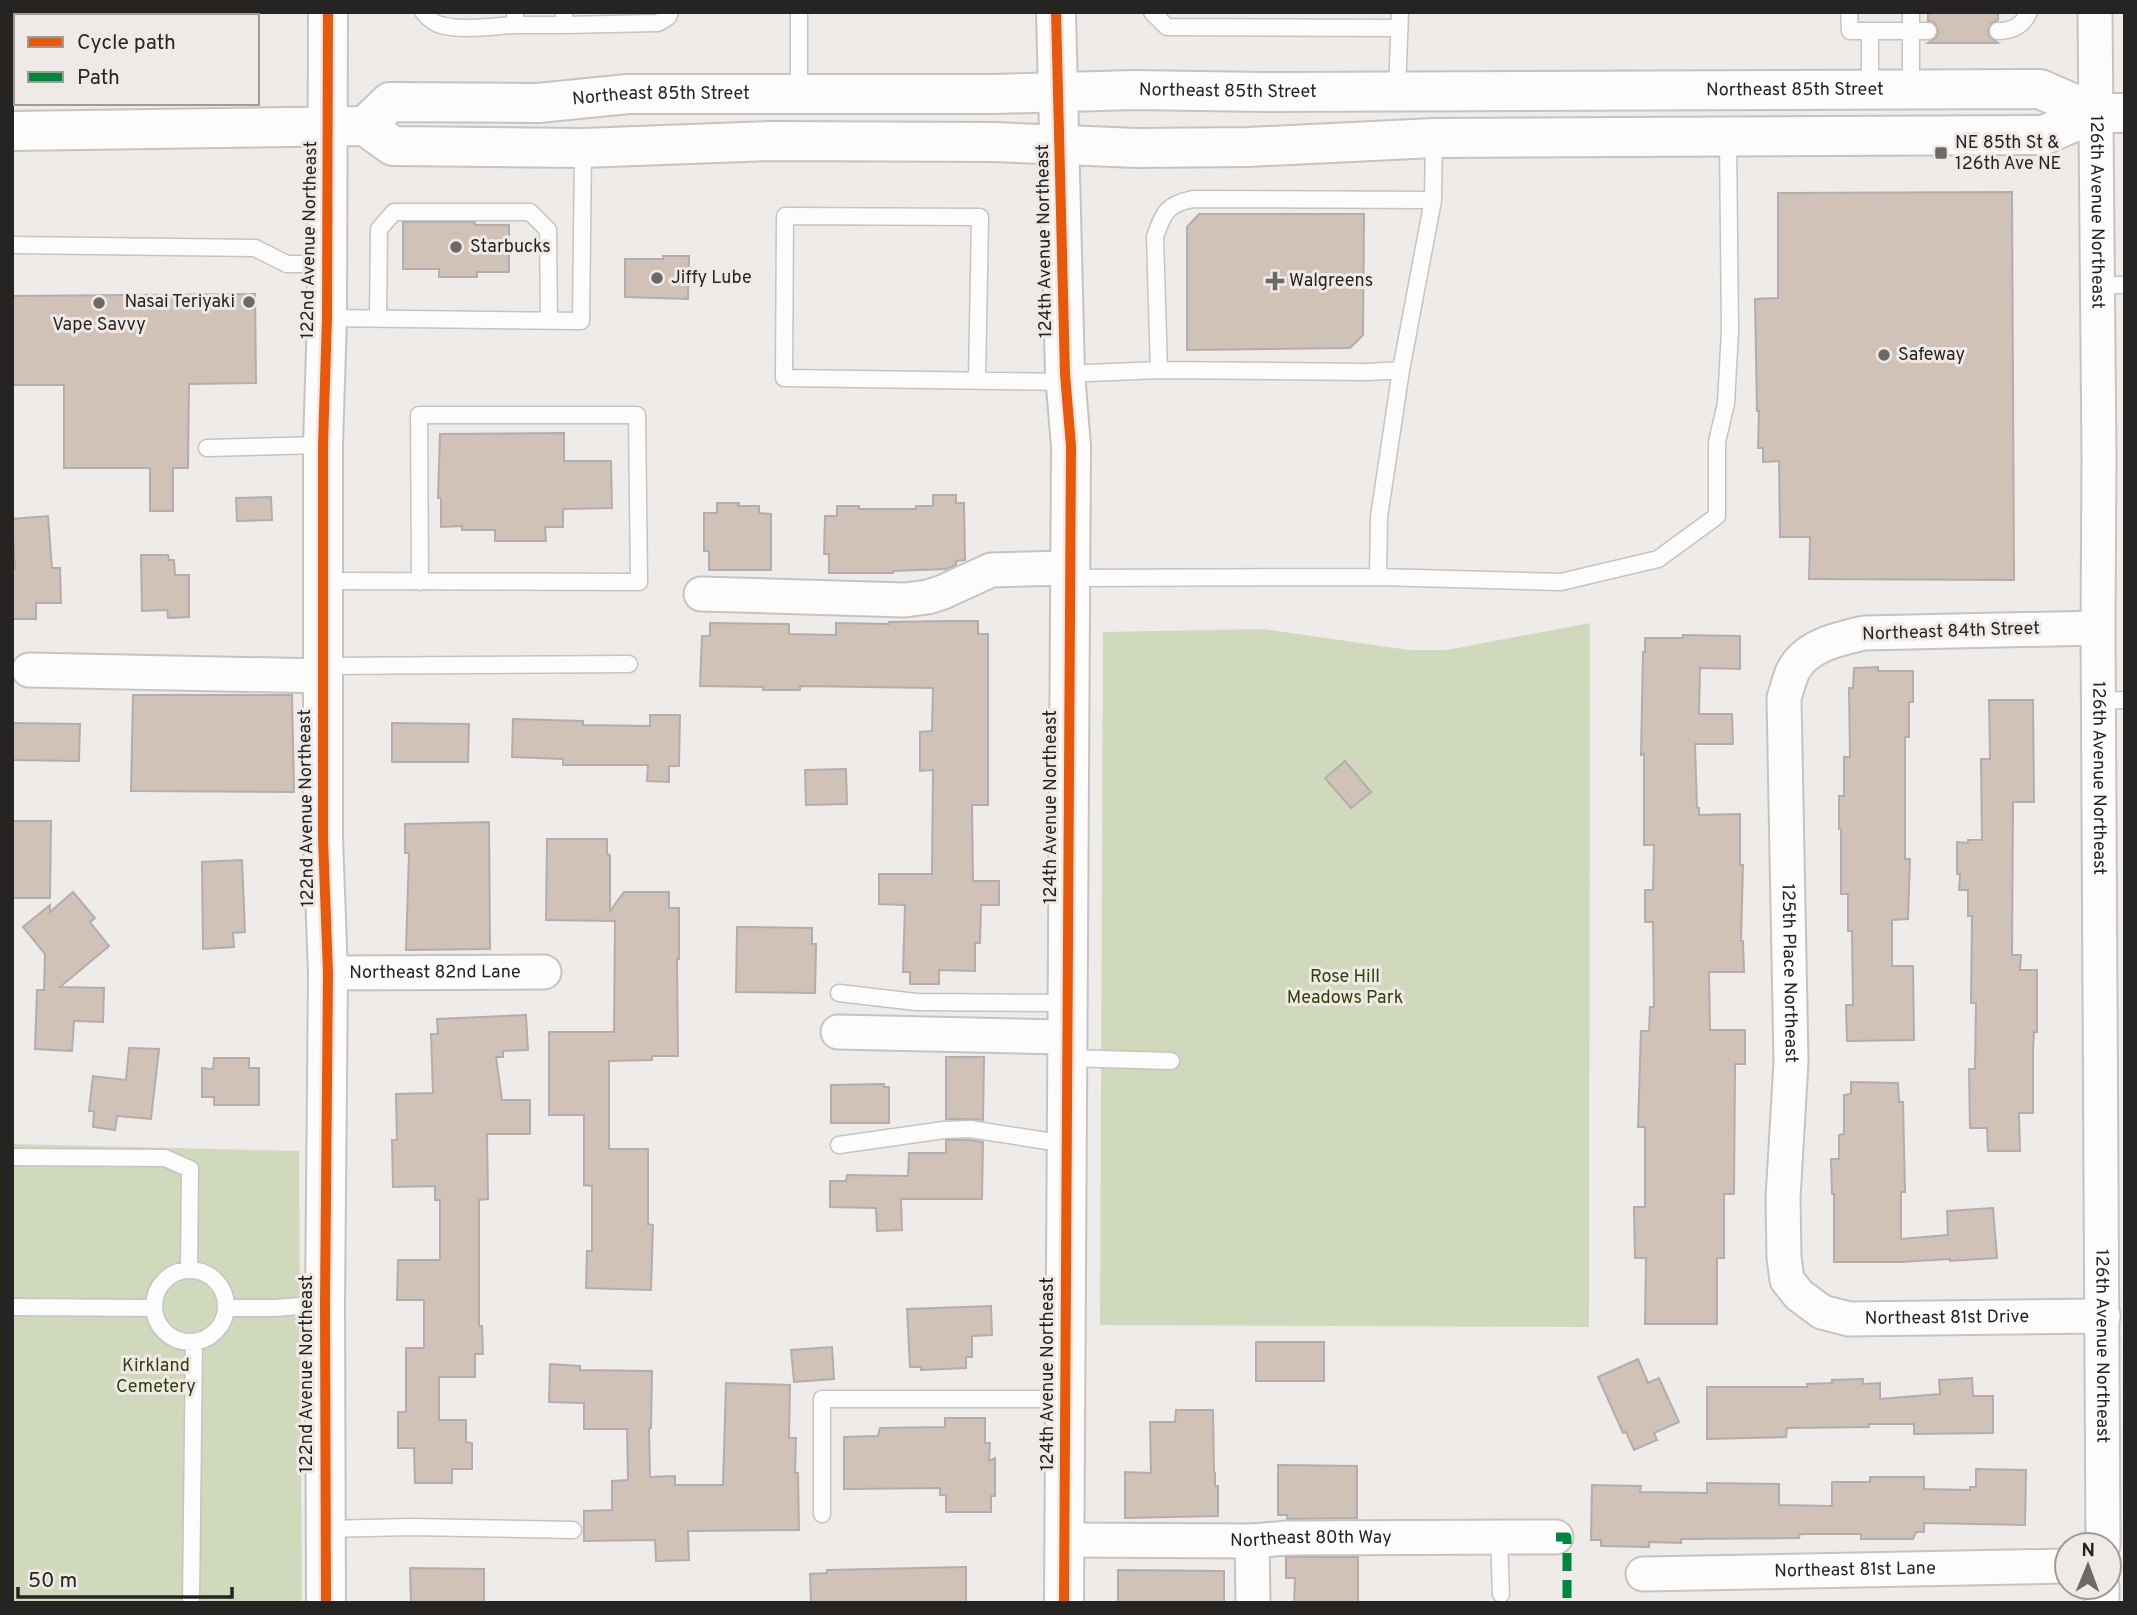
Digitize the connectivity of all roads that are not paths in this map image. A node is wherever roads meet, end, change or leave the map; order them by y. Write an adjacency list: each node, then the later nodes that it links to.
1 (328, 12): 24 (main road, 122nd Avenue Northeast)
2 (423, 12): 12 (lane)
3 (670, 12): 11 (lane)
4 (799, 12): 22 (lane)
5 (1056, 12): 20 (main road, 124th Avenue Northeast)
6 (1152, 12): 13 (lane)
7 (1849, 12): 14 (lane)
8 (1911, 12): 15 (lane)
9 (2029, 12): 16 (lane)
10 (2095, 12): 23 (street, 126th Avenue Northeast)
11 (564, 18): 12 (lane)
12 (515, 19)
13 (1400, 20): 21 (lane)
14 (1870, 31): 15 (lane); 17 (lane)
15 (1920, 31): 18 (lane)
16 (1998, 31)
17 (1870, 89): 18 (main road, Northeast 85th Street); 19 (main road, Northeast 85th Street); 28 (main road)
18 (1911, 89): 23 (main road, Northeast 85th Street)
19 (1614, 90): 21 (main road, Northeast 85th Street); 27 (main road)
20 (1058, 92): 21 (main road, Northeast 85th Street); 22 (main road, Northeast 85th Street); 29 (main road, 124th Avenue Northeast)
21 (1397, 92)
22 (799, 95): 24 (main road, Northeast 85th Street)
23 (2110, 113): 28 (main road); 34 (street, 126th Avenue Northeast)
24 (347, 126): 25 (main road); 30 (main road); 33 (main road, 122nd Avenue Northeast)
25 (12, 131)
26 (1434, 138): 27 (main road); 29 (main road); 31 (lane)
27 (1472, 138): 28 (main road)
28 (1728, 138): 45 (lane)
29 (1061, 145): 30 (main road); 40 (main road, 124th Avenue Northeast)
30 (583, 148): 37 (lane)
31 (1433, 200): 38 (lane); 39 (lane)
32 (12, 245): 33 (lane)
33 (327, 264): 35 (main road, 122nd Avenue Northeast)
34 (2110, 285): 49 (street, 126th Avenue Northeast)
35 (327, 318): 36 (lane); 42 (main road, 122nd Avenue Northeast)
36 (378, 318): 37 (lane); 37 (lane)
37 (549, 320)
38 (1158, 370): 39 (lane); 40 (lane)
39 (1401, 370): 45 (lane)
40 (1066, 378): 41 (lane); 44 (main road, 124th Avenue Northeast)
41 (977, 380): 41 (lane)
42 (323, 445): 43 (lane); 46 (main road, 122nd Avenue Northeast)
43 (207, 448)
44 (1070, 573): 45 (lane); 48 (street); 59 (main road, 124th Avenue Northeast)
45 (1378, 578)
46 (322, 581): 47 (lane); 53 (main road, 122nd Avenue Northeast)
47 (420, 582): 47 (lane)
48 (701, 594)
49 (2098, 628): 50 (street, Northeast 84th Street); 54 (street, 126th Avenue Northeast)
50 (1808, 653): 65 (street, 125th Place Northeast)
51 (629, 664): 53 (lane)
52 (29, 670): 53 (street)
53 (323, 671): 56 (main road, 122nd Avenue Northeast)
54 (2111, 701): 70 (street, 126th Avenue Northeast)
55 (544, 972): 56 (street, Northeast 82nd Lane)
56 (328, 973): 66 (main road, 122nd Avenue Northeast)
57 (839, 993): 59 (lane)
58 (838, 1032): 59 (street)
59 (1067, 1033): 60 (lane); 61 (main road, 124th Avenue Northeast)
60 (1171, 1061)
61 (1066, 1144): 62 (lane); 72 (main road, 124th Avenue Northeast)
62 (839, 1145)
63 (12, 1157): 64 (lane)
64 (189, 1269): 68 (lane); 69 (lane)
65 (1799, 1294): 70 (street, Northeast 81st Drive)
66 (324, 1304): 68 (lane); 75 (main road, 122nd Avenue Northeast)
67 (12, 1307): 69 (lane)
68 (227, 1307): 71 (lane)
69 (154, 1308): 71 (lane)
70 (2103, 1316): 73 (street, 126th Avenue Northeast)
71 (194, 1342): 85 (lane)
72 (1065, 1399): 74 (lane); 80 (main road, 124th Avenue Northeast)
73 (2114, 1501): 77 (street, 126th Avenue Northeast)
74 (822, 1514)
75 (326, 1529): 76 (lane); 86 (main road, 122nd Avenue Northeast)
76 (573, 1530)
77 (2106, 1531)
78 (1499, 1537): 79 (street, Northeast 80th Way); 81 (street, Northeast 80th Way); 84 (lane)
79 (1556, 1537)
80 (1064, 1540): 81 (street, Northeast 80th Way); 87 (main road, 124th Avenue Northeast)
81 (1252, 1541): 88 (street)
82 (2053, 1566): 83 (street, Northeast 81st Lane)
83 (1643, 1574)
84 (1501, 1594)
85 (191, 1603)
86 (326, 1603)
87 (1064, 1603)
88 (1253, 1603)

